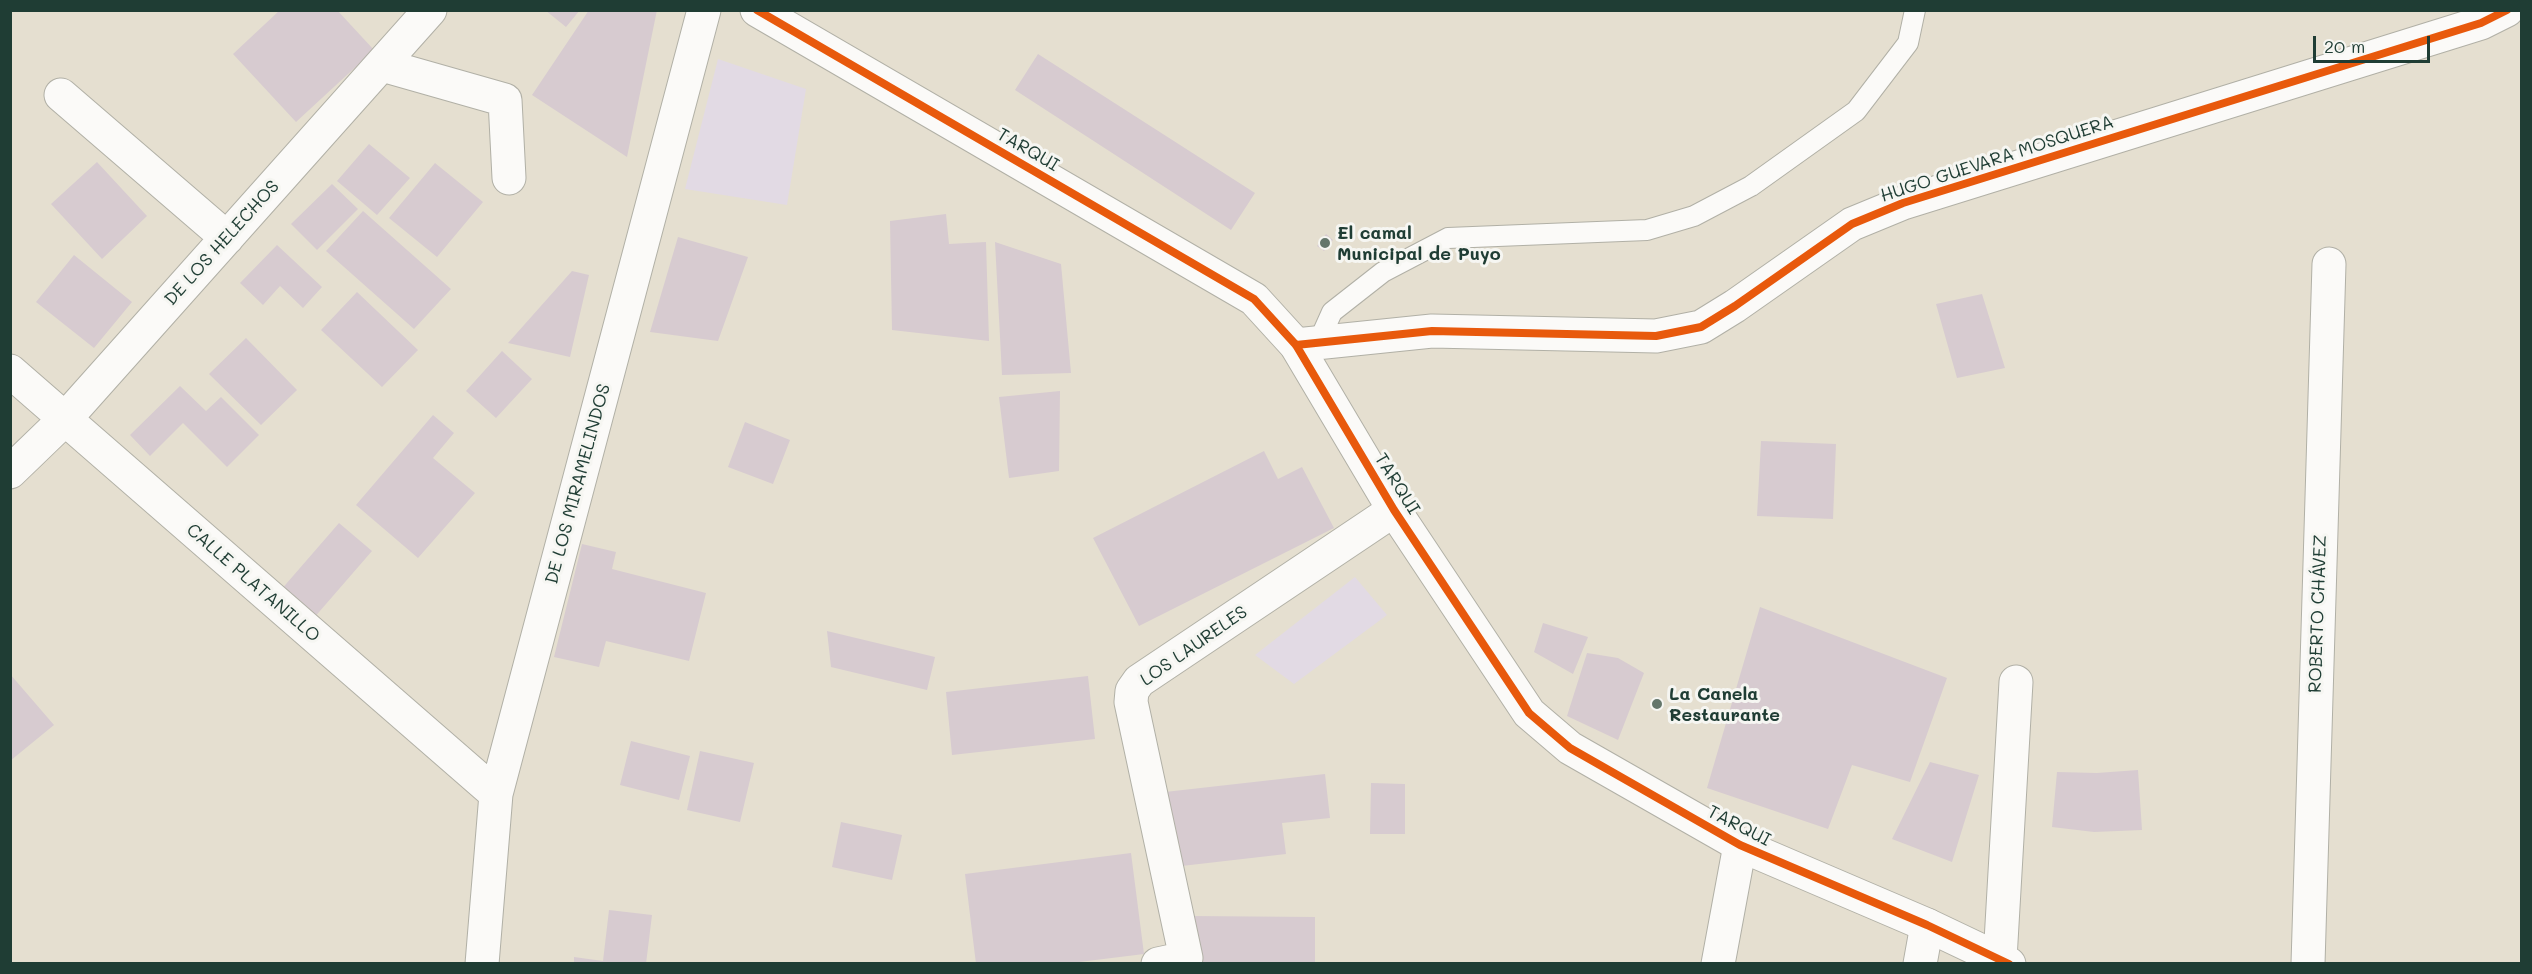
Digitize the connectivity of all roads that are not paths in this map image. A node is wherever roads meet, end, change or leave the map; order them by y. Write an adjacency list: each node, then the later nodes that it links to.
1 (430, 10): 6 (street, DE LOS HELECHOS)
2 (704, 10): 17 (street, DE LOS MIRAMELINDOS)
3 (758, 10): 11 (street, TARQUI)
4 (1915, 10): 11 (lane)
5 (2507, 10): 11 (street, HUGO GUEVARA MOSQUERA)
6 (382, 65): 8 (street); 9 (street, DE LOS HELECHOS)
7 (61, 95): 9 (street)
8 (509, 178)
9 (227, 238): 13 (street, DE LOS HELECHOS)
10 (2329, 264): 25 (street, ROBERTO CHÁVEZ)
11 (1307, 343): 15 (street, TARQUI)
12 (10, 371): 13 (street, CALLE PLATANILLO)
13 (65, 419): 14 (street, DE LOS HELECHOS); 17 (street, CALLE PLATANILLO)
14 (10, 472)
15 (1394, 510): 18 (street, TARQUI); 20 (street, LOS LAURELES)
16 (2016, 682): 21 (street)
17 (496, 795): 22 (street, DE LOS MIRAMELINDOS)
18 (1740, 845): 19 (street, TARQUI); 23 (street)
19 (1927, 925): 21 (street, TARQUI); 24 (street)
20 (1172, 961)
21 (2005, 961)
22 (482, 963)
23 (1718, 963)
24 (1920, 963)
25 (2308, 963)

